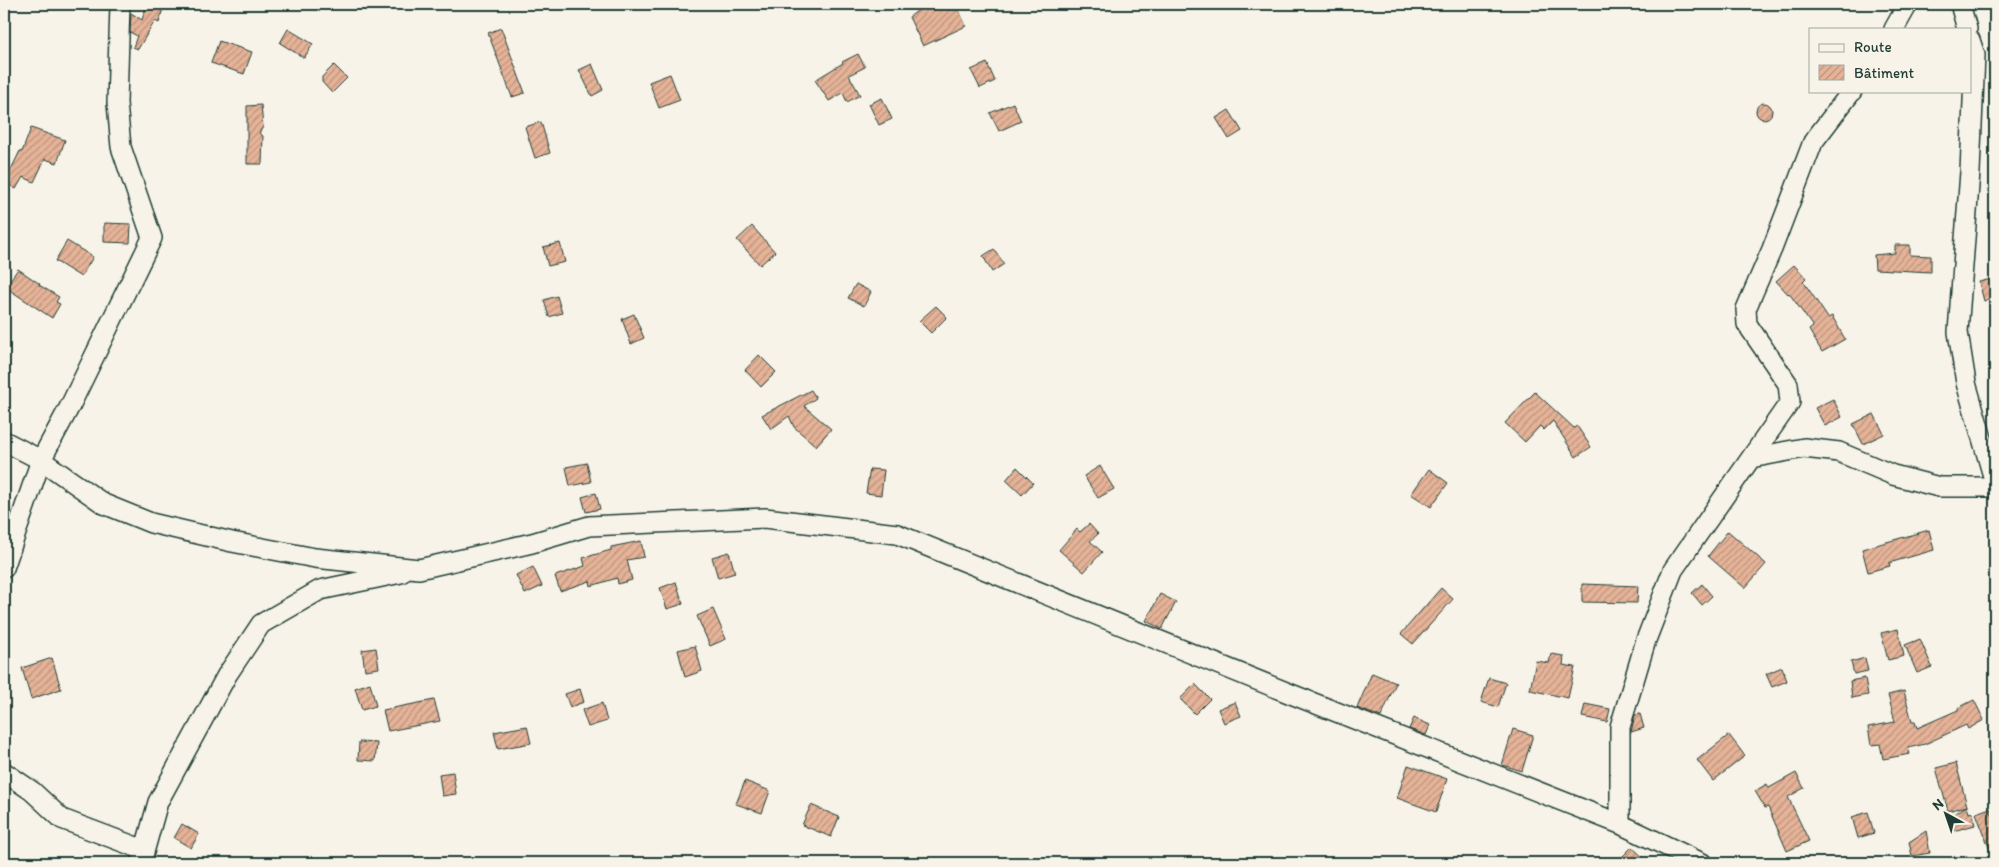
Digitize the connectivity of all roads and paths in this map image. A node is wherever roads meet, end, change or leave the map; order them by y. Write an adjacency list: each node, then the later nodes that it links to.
1 (120, 4): 10 (street)
2 (1908, 4): 4 (street)
3 (1960, 4): 5 (street)
4 (1895, 28)
5 (1967, 28)
6 (1972, 48): 11 (street)
7 (1851, 92): 9 (street)
8 (4, 441): 10 (street)
9 (1751, 458): 12 (street); 16 (street)
10 (41, 460): 13 (street); 14 (street)
11 (1995, 483)
12 (1995, 487)
13 (4, 568)
14 (419, 569): 16 (street); 17 (street)
15 (4, 772): 17 (street)
16 (1620, 824): 18 (street)
17 (142, 857)
18 (1702, 863)

